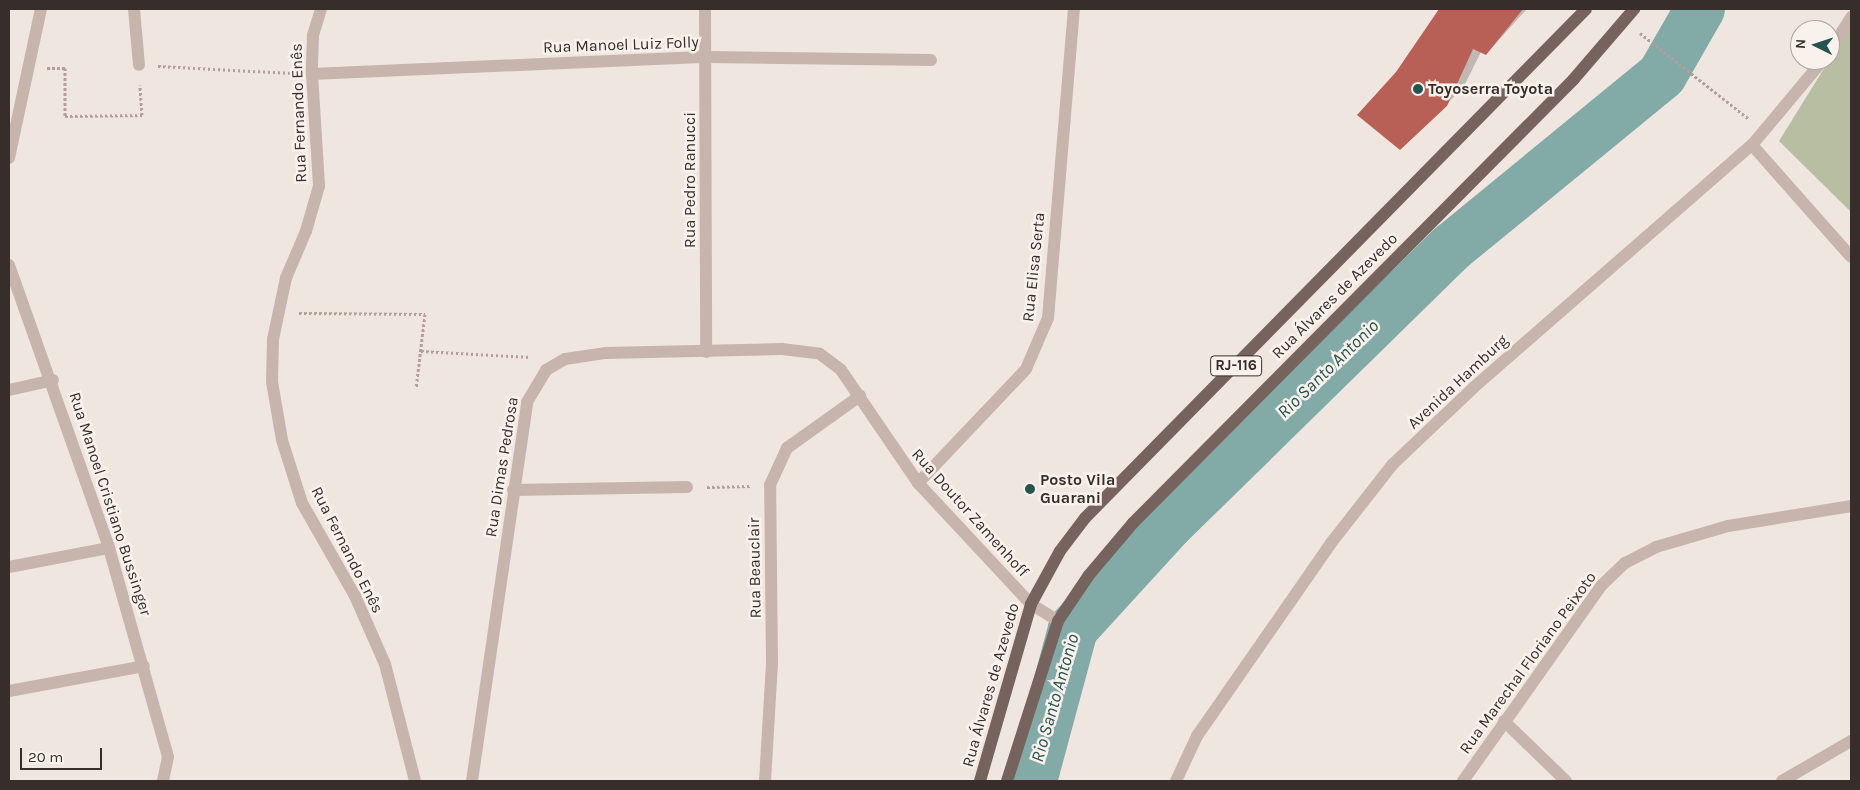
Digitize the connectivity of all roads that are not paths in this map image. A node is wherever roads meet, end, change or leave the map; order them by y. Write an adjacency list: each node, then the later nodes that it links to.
1 (41, 9): 16 (street)
2 (134, 9): 12 (street)
3 (321, 9): 14 (street, Rua Fernando Enês)
4 (705, 9): 10 (street, Rua Pedro Ranucci)
5 (1074, 9): 24 (street, Rua Elisa Serta)
6 (1586, 9): 30 (main road, Rua Álvares de Azevedo / RJ-116)
7 (1634, 9): 31 (main road, Rua Álvares de Azevedo / RJ-116)
8 (1851, 17): 9 (street)
9 (1840, 35)
10 (708, 57): 11 (street, Rua Manoel Luiz Folly); 14 (street, Rua Manoel Luiz Folly); 20 (street, Rua Pedro Ranucci)
11 (931, 60)
12 (139, 65)
13 (1815, 70): 15 (street, Avenida Hamburg)
14 (312, 74): 37 (street, Rua Fernando Enês)
15 (1752, 145): 17 (street); 42 (street, Avenida Hamburg)
16 (9, 158)
17 (1851, 257)
18 (9, 265): 21 (street, Rua Manoel Cristiano Bussinger)
19 (782, 349): 20 (street, Rua Dimas Pedrosa); 23 (street, Rua Doutor Zamenhoff)
20 (706, 352): 26 (street, Rua Dimas Pedrosa)
21 (53, 380): 22 (street); 28 (street, Rua Manoel Cristiano Bussinger)
22 (9, 390)
23 (860, 396): 24 (street, Rua Doutor Zamenhoff); 39 (street, Rua Beauclair)
24 (918, 483): 30 (street, Rua Doutor Zamenhoff)
25 (687, 487): 26 (street)
26 (513, 490): 38 (street, Rua Dimas Pedrosa)
27 (1851, 506): 34 (street, Rua Marechal Floriano Peixoto)
28 (109, 548): 29 (street); 32 (street, Rua Manoel Cristiano Bussinger)
29 (9, 566)
30 (1031, 604): 31 (street, Rua Doutor Zamenhoff); 40 (main road, Rua Álvares de Azevedo / RJ-116)
31 (1058, 621): 41 (main road, Rua Álvares de Azevedo / RJ-116)
32 (144, 666): 33 (street); 36 (street, Rua Manoel Cristiano Bussinger)
33 (9, 691)
34 (1504, 721): 43 (street, Rua Marechal Floriano Peixoto); 44 (street)
35 (1851, 741): 45 (street)
36 (163, 781)
37 (415, 781)
38 (472, 781)
39 (765, 781)
40 (980, 781)
41 (1007, 781)
42 (1176, 781)
43 (1463, 781)
44 (1566, 781)
45 (1782, 781)

